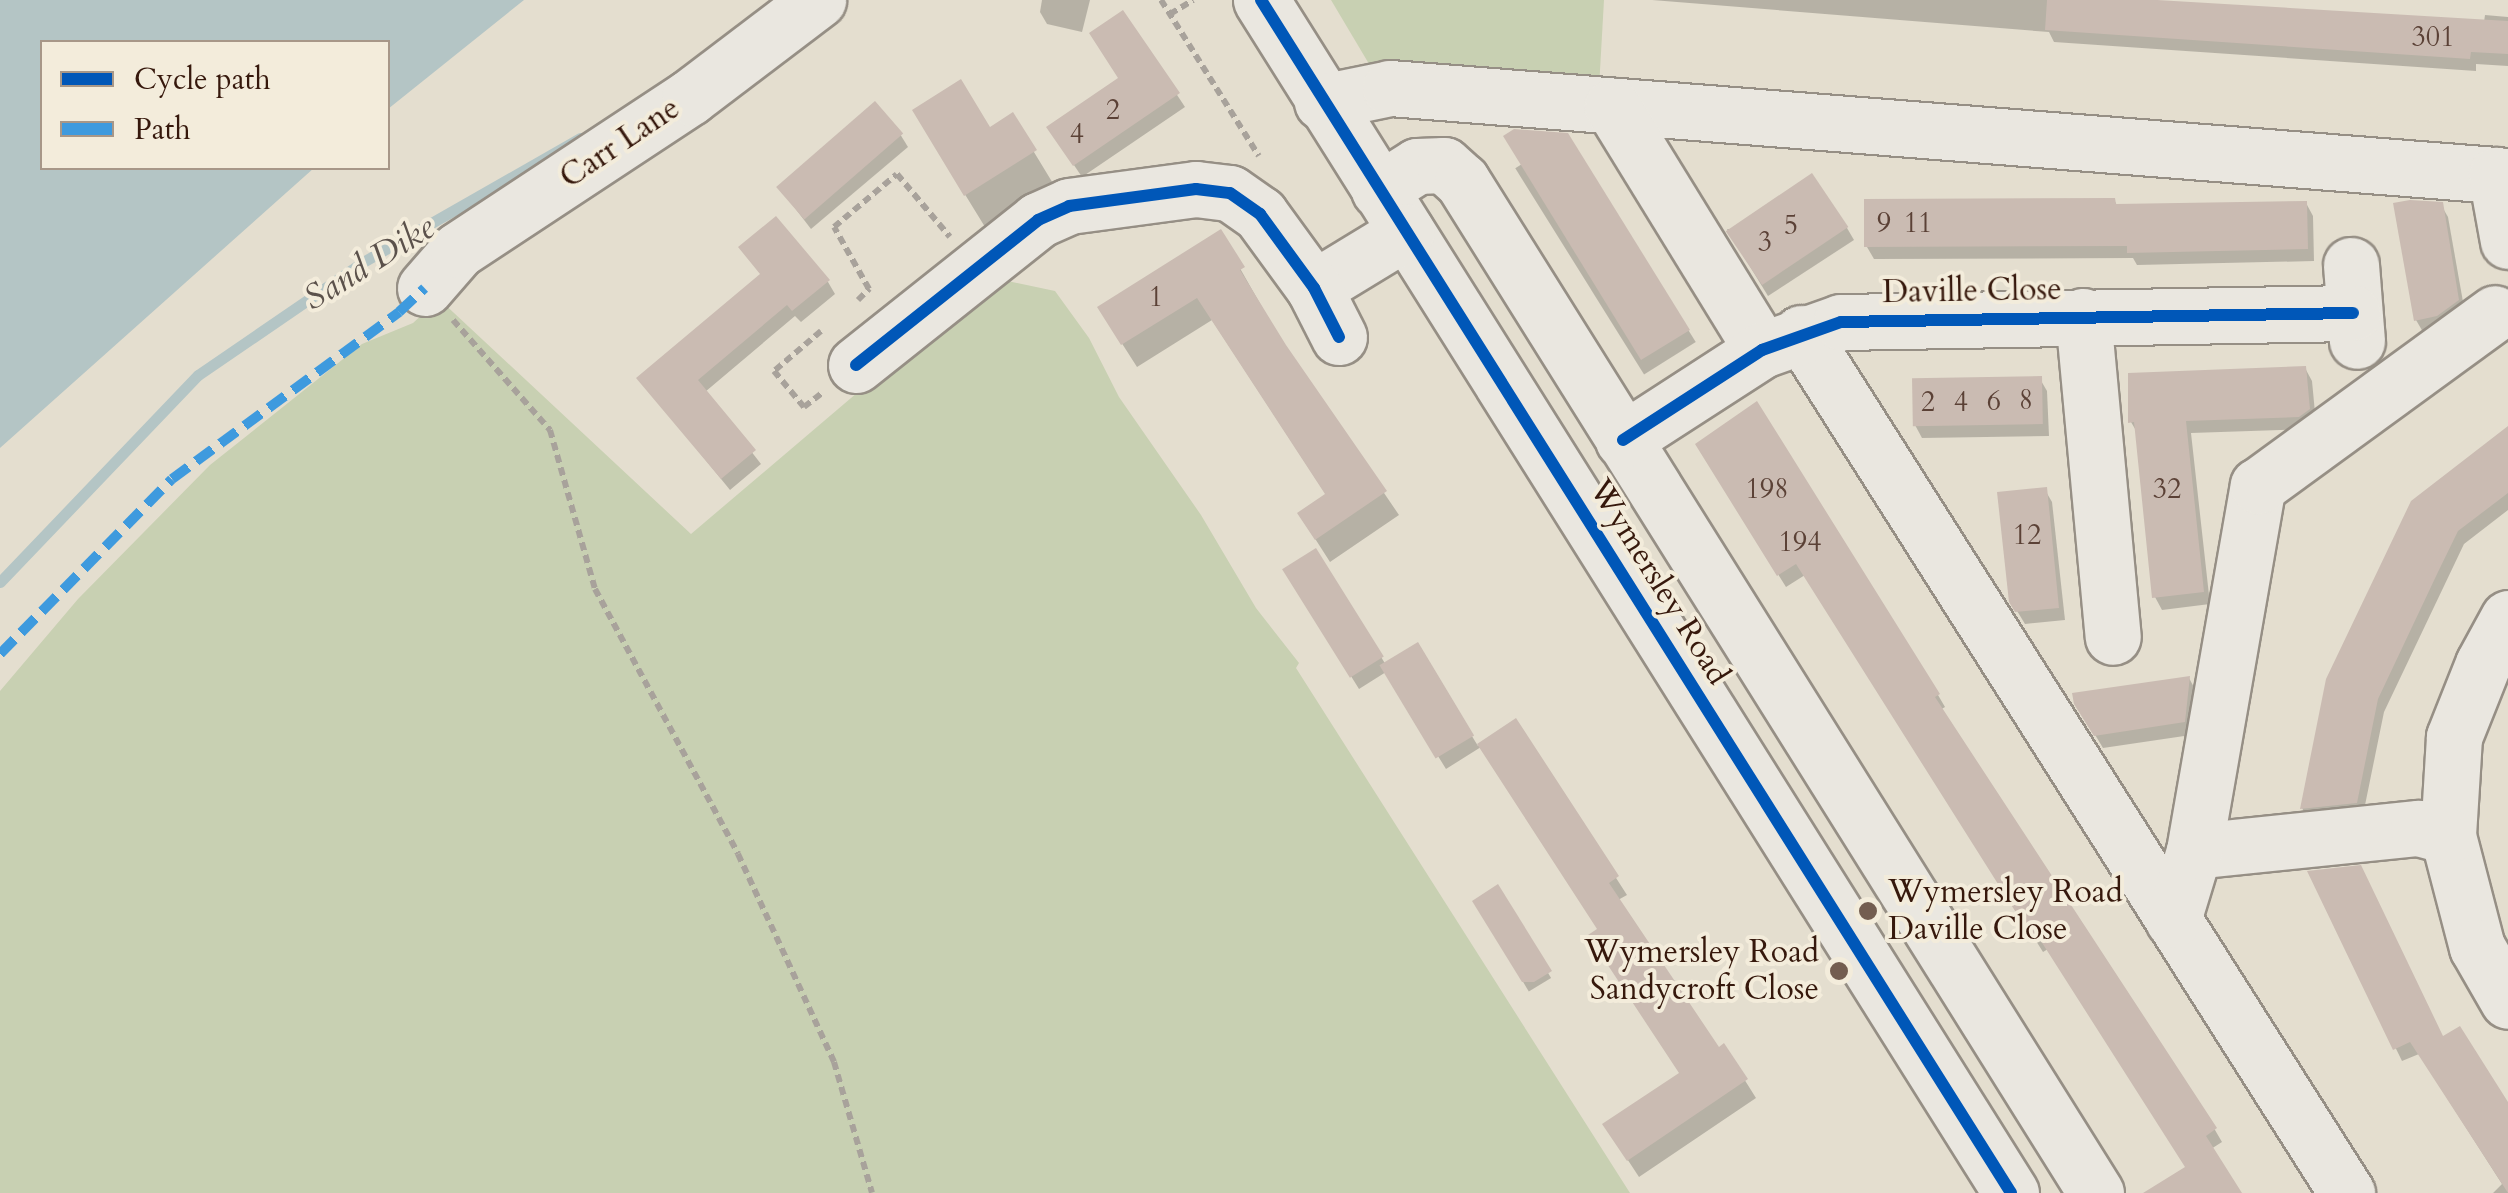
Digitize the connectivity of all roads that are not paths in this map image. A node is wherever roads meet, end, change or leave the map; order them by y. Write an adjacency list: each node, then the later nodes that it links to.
1 (818, 0): 8 (street, Carr Lane)
2 (1260, 0): 3 (street, Wymersley Road)
3 (1322, 102): 4 (street); 6 (street, Wymersley Road)
4 (1612, 106): 5 (street); 15 (street)
5 (2502, 176): 7 (street)
6 (1393, 211): 9 (street); 16 (street, Wymersley Road); 23 (street, Wymersley Road)
7 (2508, 240)
8 (425, 288)
9 (1314, 288): 13 (street); 14 (street)
10 (2354, 306): 12 (street, Daville Close)
11 (2495, 313): 20 (street)
12 (2083, 316): 15 (street, Daville Close); 18 (street, Daville Close)
13 (857, 330)
14 (1339, 337)
15 (1781, 342): 16 (street, Daville Close); 21 (street)
16 (1623, 440): 24 (street, Wymersley Road)
17 (2508, 618): 19 (street)
18 (2114, 636)
19 (2448, 836): 20 (street); 22 (street)
20 (2194, 851): 21 (street)
21 (2173, 920): 25 (street)
22 (2508, 1001)
23 (2010, 1193)
24 (2096, 1193)
25 (2346, 1193)

